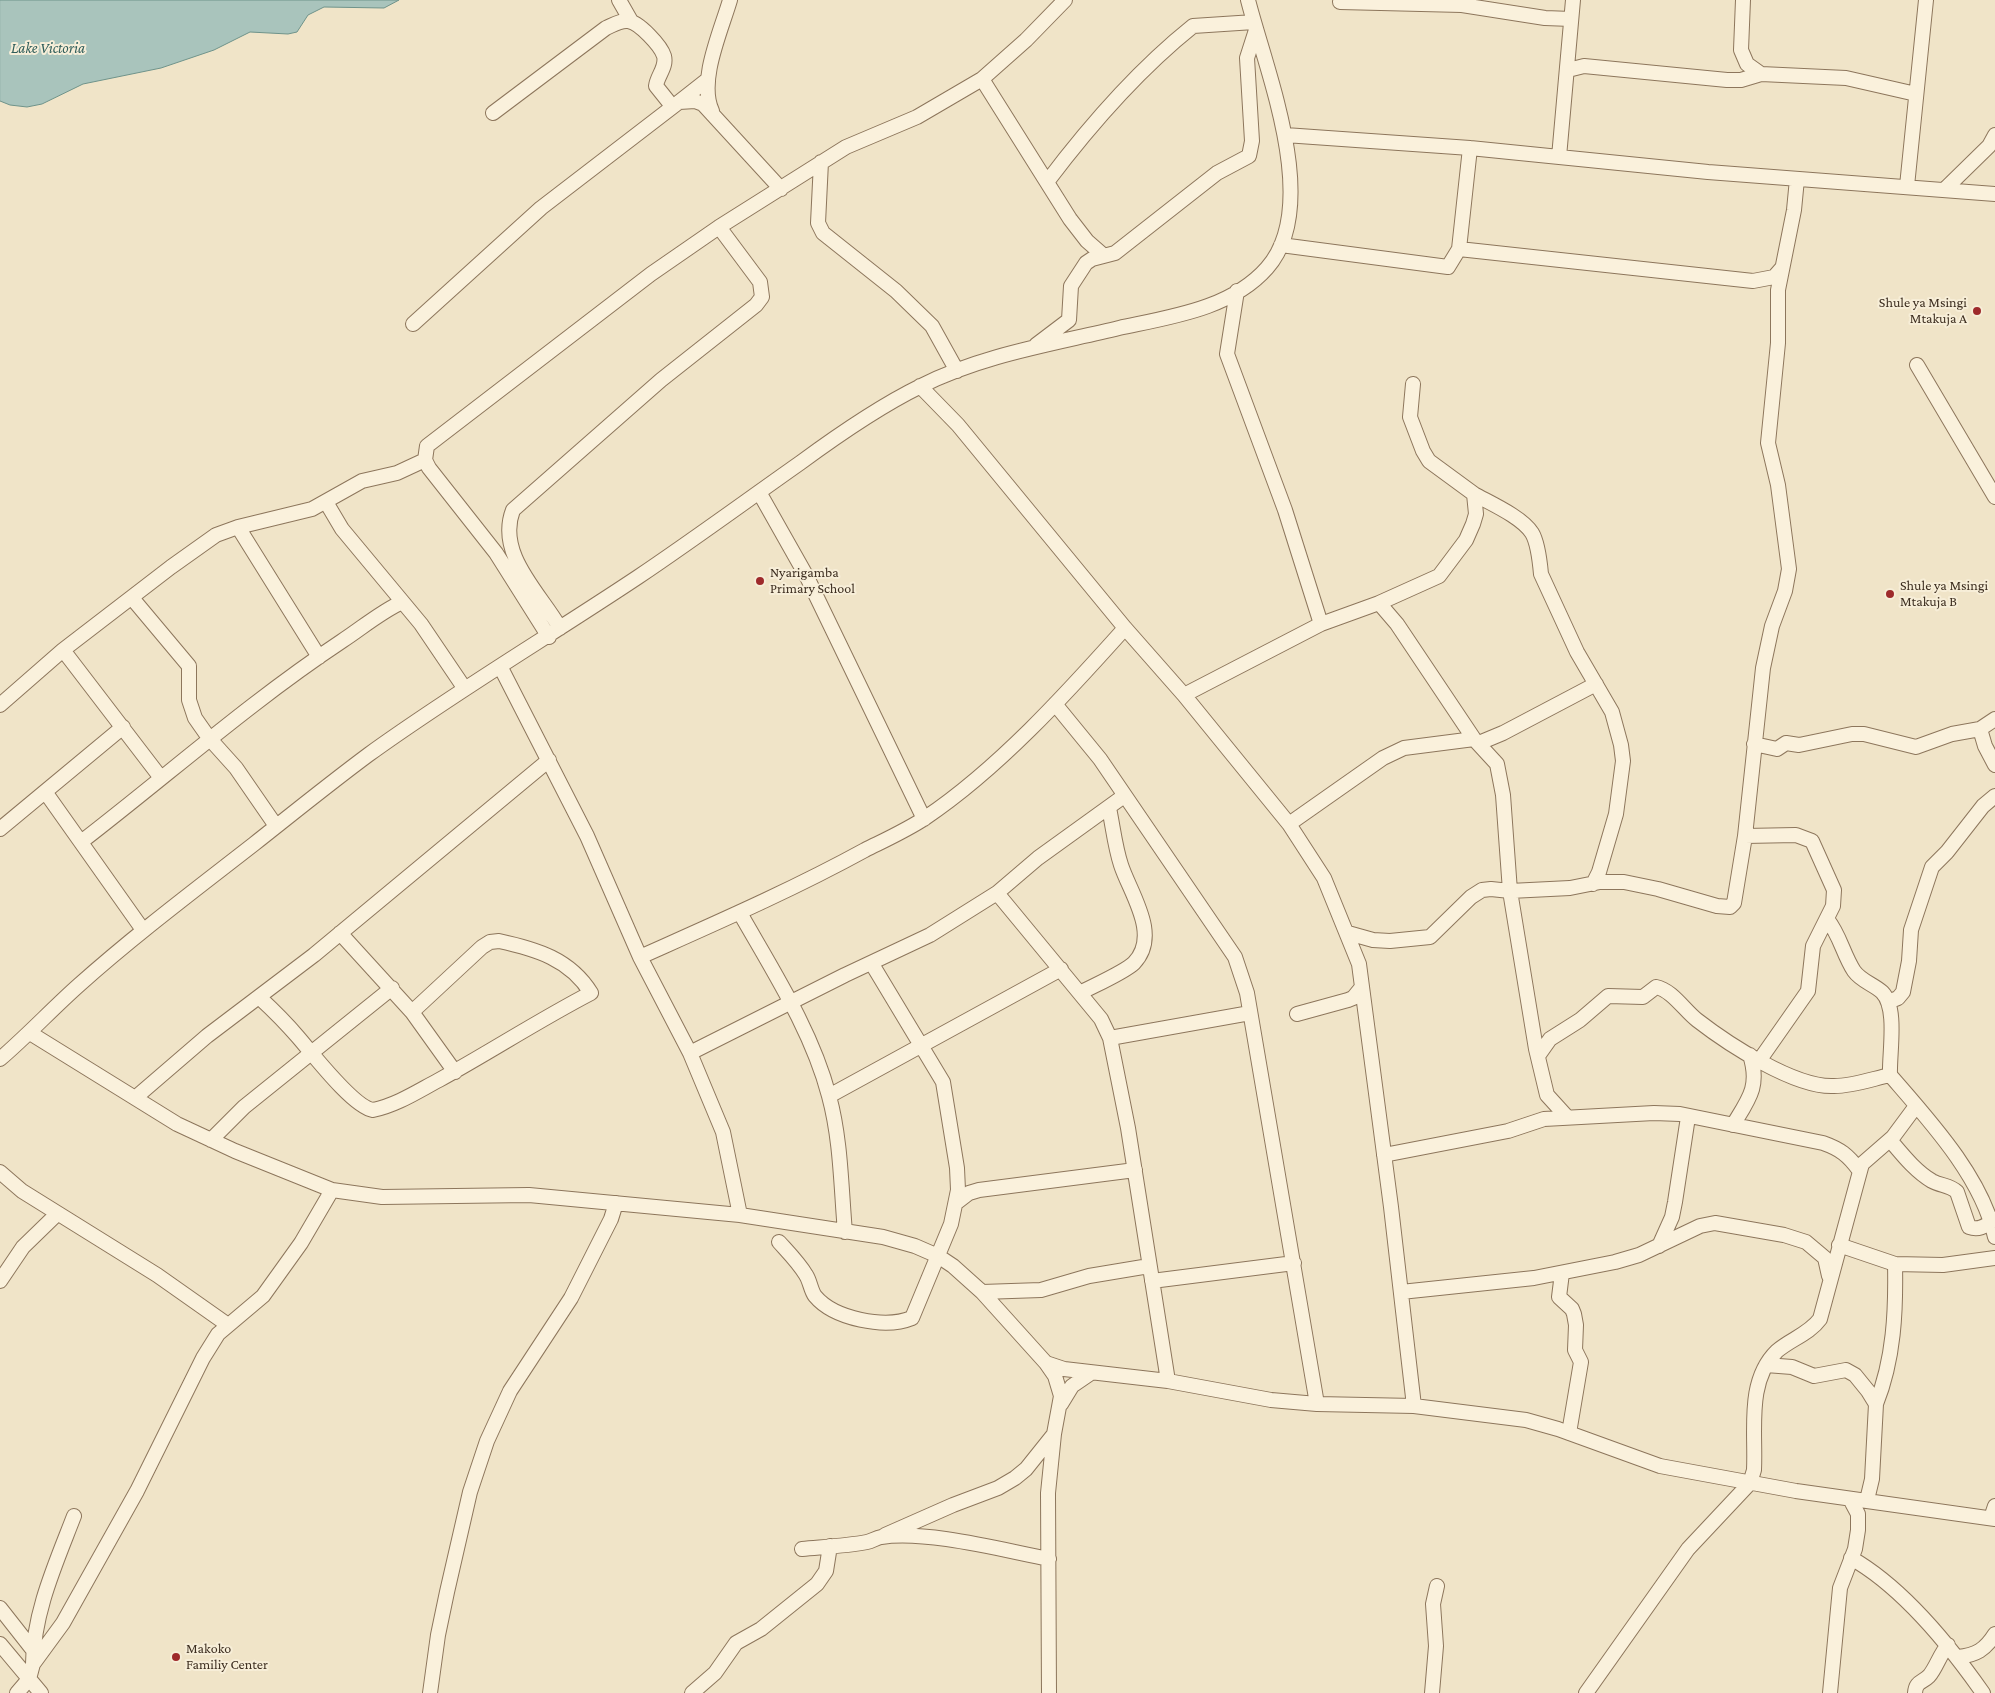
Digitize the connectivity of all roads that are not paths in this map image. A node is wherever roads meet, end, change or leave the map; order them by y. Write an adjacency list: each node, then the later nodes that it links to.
1 (619, 0): 10 (street)
2 (730, 0): 15 (street)
3 (1065, 0): 14 (street)
4 (1248, 0): 11 (street)
5 (1573, 0): 9 (street)
6 (1741, 0): 13 (street)
7 (1926, 0): 16 (street)
8 (1340, 2): 9 (street)
9 (1571, 19): 12 (street)
10 (631, 21): 17 (street); 18 (street)
11 (1255, 26): 20 (street); 26 (street); 34 (street)
12 (1568, 70): 13 (street); 23 (street)
13 (1761, 74): 16 (street)
14 (982, 79): 24 (street); 26 (street)
15 (707, 80): 17 (street); 19 (street)
16 (1916, 94): 27 (street)
17 (676, 104): 19 (street); 37 (street)
18 (493, 113)
19 (715, 116): 28 (street)
20 (1285, 135): 22 (street); 32 (street)
21 (1995, 135): 29 (street)
22 (1470, 148): 23 (street); 33 (street)
23 (1559, 157): 25 (street)
24 (821, 162): 28 (street); 40 (street)
25 (1797, 179): 27 (street); 35 (street)
26 (1047, 182): 34 (street)
27 (1907, 186): 29 (street)
28 (782, 188): 31 (street)
29 (1944, 190): 30 (street)
30 (1995, 194)
31 (719, 227): 43 (street); 53 (street)
32 (1281, 244): 33 (street); 36 (street)
33 (1459, 249): 35 (street)
34 (1103, 255): 38 (street)
35 (1781, 269): 69 (street)
36 (1237, 291): 38 (street); 52 (street)
37 (413, 324)
38 (1029, 350): 40 (street)
39 (1917, 365): 46 (street)
40 (957, 371): 42 (street)
41 (1413, 384): 45 (street)
42 (920, 386): 44 (street); 54 (street)
43 (424, 460): 47 (street); 55 (street)
44 (759, 492): 53 (street); 77 (street)
45 (1474, 494): 51 (street); 59 (street)
46 (1995, 496)
47 (326, 502): 48 (street); 50 (street)
48 (238, 527): 49 (street); 57 (street)
49 (132, 598): 56 (street); 67 (street)
50 (402, 602): 57 (street); 60 (street)
51 (1379, 603): 52 (street); 68 (street)
52 (1322, 624): 61 (street)
53 (560, 628): 55 (street)
54 (1125, 628): 61 (street); 62 (street)
55 (549, 637): 58 (street)
56 (63, 650): 63 (street); 65 (street)
57 (319, 657): 67 (street)
58 (500, 666): 60 (street); 70 (street)
59 (1596, 684): 68 (street); 83 (street)
60 (465, 689): 79 (street)
61 (1184, 695): 78 (street)
62 (1055, 704): 74 (street); 77 (street)
63 (0, 705)
64 (1995, 719): 66 (street)
65 (123, 727): 72 (street); 73 (street)
66 (1980, 729): 69 (street); 71 (street)
67 (209, 738): 72 (street); 79 (street)
68 (1476, 741): 78 (street); 84 (street)
69 (1754, 744): 81 (street)
70 (549, 760): 89 (street); 91 (street)
71 (1995, 765)
72 (161, 778): 82 (street)
73 (46, 793): 80 (street); 82 (street)
74 (1124, 796): 76 (street); 101 (street)
75 (1995, 796): 99 (street)
76 (1109, 808): 85 (street); 96 (street)
77 (924, 818): 86 (street)
78 (1289, 824): 90 (street)
79 (276, 826): 88 (street)
80 (0, 830)
81 (1746, 836): 83 (street); 87 (street)
82 (81, 842): 88 (street)
83 (1593, 884): 84 (street)
84 (1510, 891): 90 (street); 108 (street)
85 (997, 894): 92 (street); 93 (street)
86 (740, 913): 91 (street); 98 (street)
87 (1827, 920): 99 (street); 109 (street)
88 (143, 930): 103 (street)
89 (340, 933): 95 (street); 97 (street)
90 (1348, 933): 94 (street)
91 (640, 957): 106 (street)
92 (872, 964): 98 (street); 105 (street)
93 (1061, 969): 96 (street); 105 (street)
94 (1362, 987): 102 (street); 121 (street)
95 (392, 988): 100 (street); 107 (street)
96 (1080, 993): 104 (street)
97 (260, 998): 107 (street); 114 (street)
98 (790, 1002): 106 (street); 113 (street)
99 (1888, 1002): 112 (street)
100 (412, 1012): 111 (street); 111 (street)
101 (1250, 1013): 104 (street); 140 (street)
102 (1297, 1014)
103 (30, 1033): 110 (street); 114 (street)
104 (1110, 1038): 122 (street)
105 (921, 1046): 113 (street); 125 (street)
106 (690, 1052): 131 (street)
107 (312, 1053): 111 (street); 119 (street)
108 (1538, 1056): 109 (street); 116 (street)
109 (1755, 1058): 112 (street); 118 (street)
110 (0, 1059)
111 (455, 1072)
112 (1890, 1075): 115 (street)
113 (829, 1096): 133 (street)
114 (135, 1098): 119 (street)
115 (1916, 1106): 120 (street); 132 (street)
116 (1567, 1117): 117 (street); 121 (street)
117 (1688, 1117): 118 (street); 137 (street)
118 (1733, 1125): 123 (street)
119 (211, 1140): 126 (street)
120 (1890, 1140): 123 (street); 132 (street)
121 (1384, 1155): 148 (street)
122 (1134, 1170): 127 (street); 142 (street)
123 (1859, 1170): 136 (street)
124 (0, 1172): 130 (street)
125 (958, 1178): 127 (street); 128 (street)
126 (332, 1190): 129 (street); 149 (street)
127 (974, 1191): 128 (street)
128 (956, 1203): 138 (street)
129 (616, 1204): 131 (street); 181 (street)
130 (57, 1214): 144 (street); 149 (street)
131 (740, 1216): 133 (street)
132 (1993, 1220): 134 (street)
133 (845, 1232): 138 (street)
134 (1995, 1237)
135 (779, 1242): 138 (street)
136 (1839, 1245): 141 (street); 146 (street)
137 (1660, 1246): 143 (street); 146 (street)
138 (938, 1256): 147 (street)
139 (1995, 1258): 141 (street)
140 (1294, 1263): 145 (street); 155 (street)
141 (1895, 1264): 156 (street)
142 (1149, 1266): 145 (street); 147 (street)
143 (1562, 1273): 148 (street); 158 (street)
144 (0, 1281)
145 (1152, 1281): 153 (street)
146 (1829, 1287): 151 (street)
147 (982, 1292): 150 (street)
148 (1401, 1292): 157 (street)
149 (228, 1325): 177 (street)
150 (1046, 1363): 152 (street); 154 (street)
151 (1766, 1365): 156 (street); 160 (street)
152 (1091, 1374): 153 (street); 154 (street)
153 (1168, 1381): 155 (street)
154 (1061, 1404): 159 (street)
155 (1317, 1404): 157 (street)
156 (1876, 1404): 162 (street)
157 (1414, 1406): 158 (street)
158 (1569, 1433): 160 (street)
159 (1054, 1434): 165 (street); 169 (street)
160 (1750, 1483): 161 (street); 185 (street)
161 (1850, 1499): 162 (street); 168 (street)
162 (1867, 1500): 163 (street)
163 (1994, 1514)
164 (74, 1516): 175 (street)
165 (880, 1537): 166 (street); 169 (street)
166 (830, 1546): 167 (street); 182 (street)
167 (802, 1550)
168 (1851, 1558): 174 (street); 186 (street)
169 (1049, 1559): 183 (street)
170 (1438, 1586): 184 (street)
171 (0, 1608): 175 (street)
172 (1995, 1634): 176 (street)
173 (0, 1644): 178 (street)
174 (1948, 1645): 176 (street); 187 (street)
175 (33, 1650): 177 (street)
176 (1958, 1657): 188 (street)
177 (33, 1664): 178 (street)
178 (29, 1679): 179 (street); 180 (street)
179 (17, 1693)
180 (41, 1693)
181 (430, 1693)
182 (692, 1693)
183 (1049, 1693)
184 (1432, 1693)
185 (1586, 1693)
186 (1830, 1693)
187 (1915, 1693)
188 (1983, 1693)

